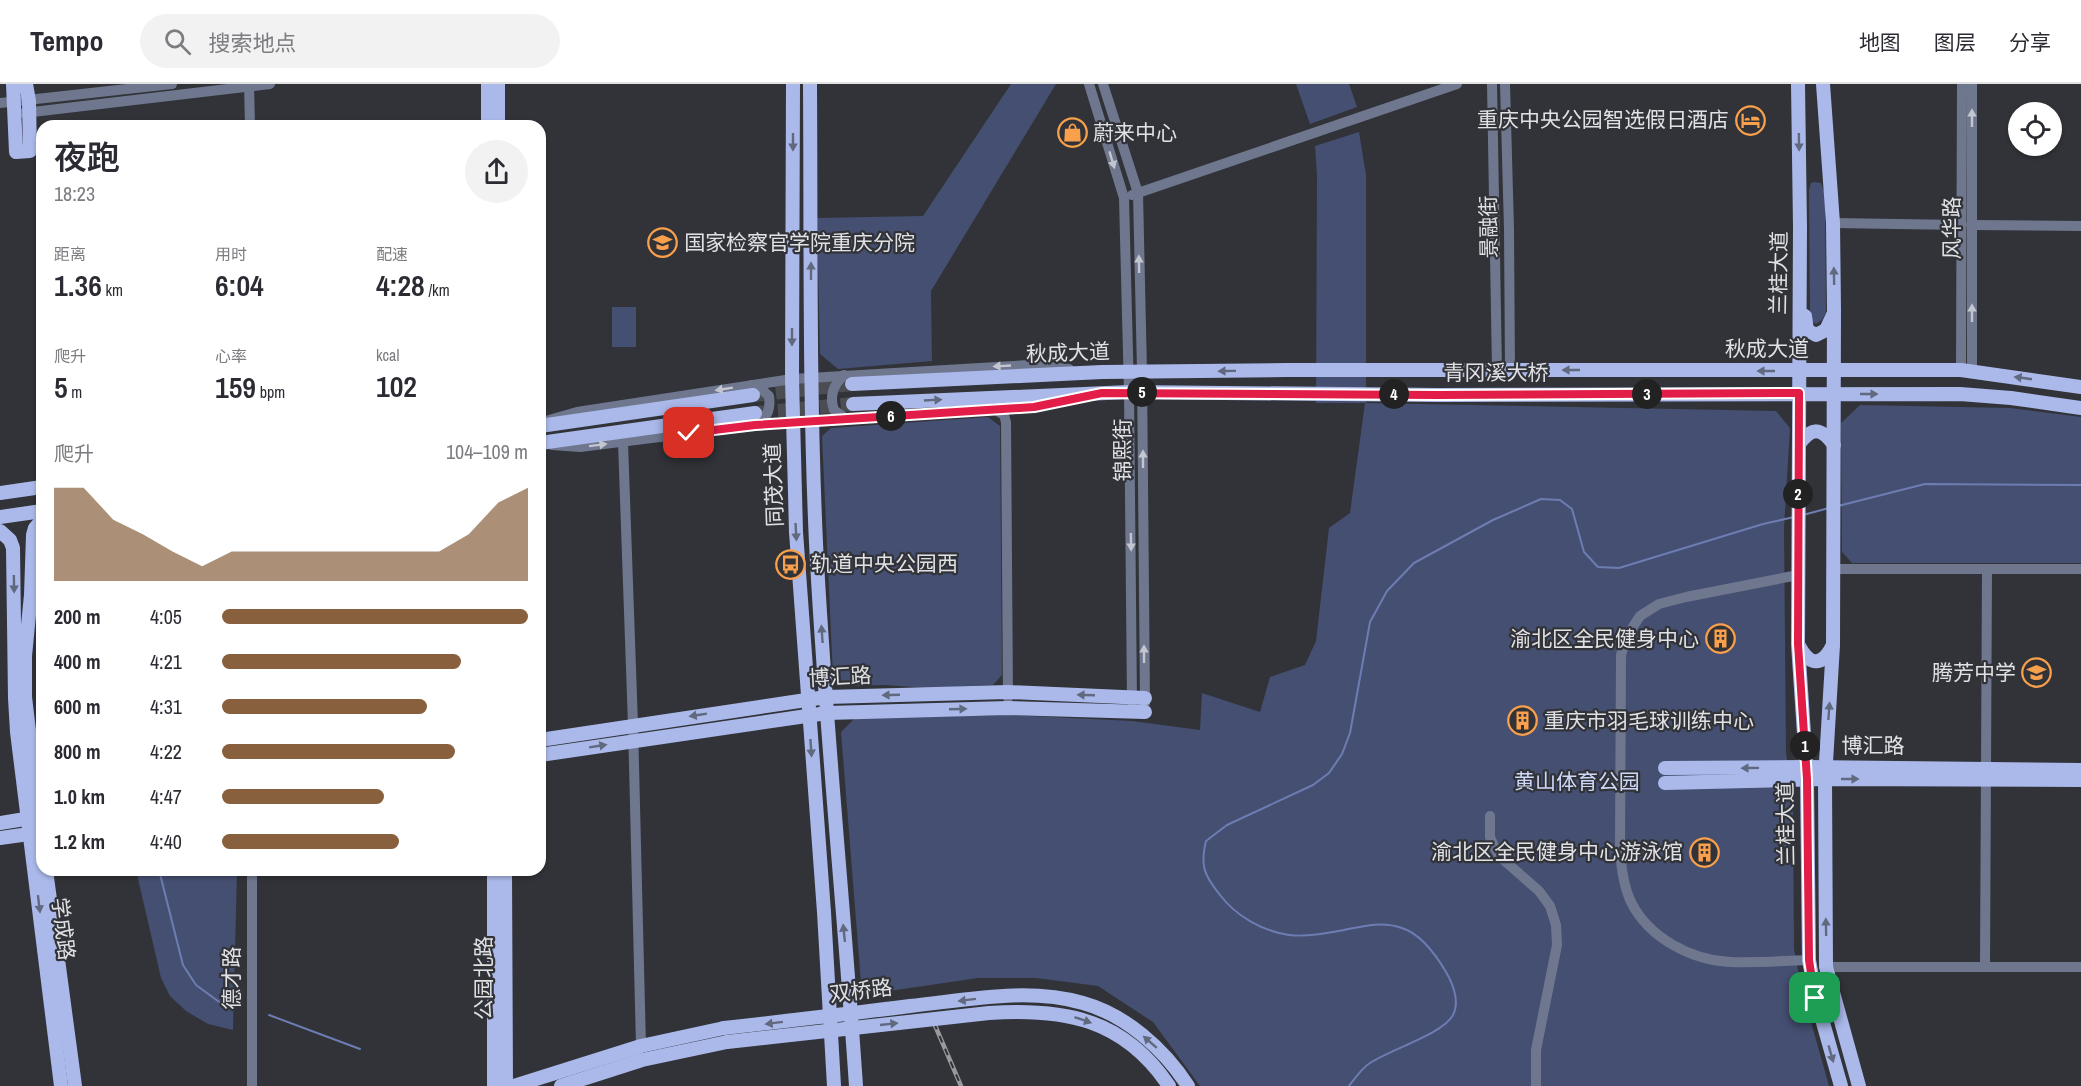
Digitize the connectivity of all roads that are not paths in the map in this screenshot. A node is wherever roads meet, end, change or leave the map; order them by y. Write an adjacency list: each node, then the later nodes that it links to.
1 (13, 84): 21 (main road)
2 (26, 84): 20 (main road)
3 (172, 84): 20 (street)
4 (270, 84): 18 (street)
5 (488, 84): 23 (main road)
6 (498, 84): 24 (main road)
7 (793, 84): 40 (main road, 同茂大道, one-way to 40)
8 (810, 84): 39 (main road, 同茂大道, one-way to 8)
9 (1089, 84): 26 (street, 锦熙街, one-way to 26)
10 (1103, 84): 25 (street, 锦熙街)
11 (1457, 84): 25 (street)
12 (1492, 84): 34 (street, 景融街)
13 (1505, 84): 34 (street, 景融街)
14 (1797, 84): 30 (main road, 兰桂大道, one-way to 30)
15 (1823, 84): 27 (main road)
16 (1962, 84): 28 (street, 风华路)
17 (1972, 84): 28 (street, 风华路, one-way to 17)
18 (249, 85): 20 (street); 22 (street)
19 (0, 103): 21 (street)
20 (29, 107): 21 (street); 21 (main road)
21 (15, 108)
22 (250, 120)
23 (488, 120)
24 (498, 120)
25 (1138, 193): 26 (street); 38 (street, 锦熙街, one-way to 25)
26 (1124, 198): 38 (street, 锦熙街)
27 (1833, 224): 28 (street); 31 (main road, one-way to 27)
28 (1967, 225): 29 (street); 37 (street, 风华路)
29 (2081, 226)
30 (1799, 239): 31 (main road); 35 (main road, 兰桂大道)
31 (1834, 310): 36 (main road)
32 (1286, 370): 33 (main road, 青冈溪大桥); 38 (main road, 秋成大道, one-way to 38)
33 (1451, 370): 34 (main road, 秋成大道)
34 (1503, 370): 35 (main road, 秋成大道, one-way to 34)
35 (1799, 370): 36 (main road, 秋成大道); 47 (main road, 兰桂大道)
36 (1834, 370): 37 (main road, 秋成大道); 48 (main road)
37 (1966, 371): 42 (main road, 秋成大道, one-way to 37)
38 (1135, 372): 41 (main road, 秋成大道, one-way to 41); 44 (street, 锦熙街)
39 (812, 377): 40 (street); 41 (street); 54 (main road, 同茂大道)
40 (792, 379): 43 (street); 55 (main road, 同茂大道)
41 (848, 380): 53 (street)
42 (2081, 387)
43 (752, 390): 52 (street); 56 (main road, one-way to 56)
44 (1136, 392): 45 (main road, 秋成大道); 46 (main road, 秋成大道); 77 (street, 锦熙街)
45 (1102, 393): 49 (main road, 秋成大道, one-way to 45); 51 (street)
46 (1287, 393): 47 (main road, 青冈溪大桥)
47 (1799, 393): 48 (main road); 60 (main road, 兰桂大道)
48 (1834, 394): 50 (main road, one-way to 50); 61 (main road)
49 (853, 404)
50 (2081, 408)
51 (994, 409): 53 (street); 74 (street)
52 (755, 419): 55 (street); 57 (street); 58 (main road)
53 (846, 419): 54 (street)
54 (813, 421): 55 (street); 75 (main road, 同茂大道, one-way to 54)
55 (793, 422): 76 (main road, 同茂大道, one-way to 76)
56 (546, 423)
57 (622, 442): 59 (street, one-way to 57); 81 (street)
58 (546, 443)
59 (546, 444)
60 (1798, 444): 61 (main road); 71 (main road, 兰桂大道)
61 (1834, 445): 68 (main road, 兰桂大道)
62 (36, 488): 63 (main road)
63 (0, 493)
64 (36, 512): 65 (main road)
65 (0, 517)
66 (36, 527): 92 (main road, 学成路)
67 (0, 531): 92 (main road, 学成路, one-way to 92)
68 (1834, 569): 69 (street); 73 (main road, 兰桂大道)
69 (1987, 569): 70 (street); 88 (street)
70 (2081, 569)
71 (1798, 574): 72 (main road, 兰桂大道); 101 (street)
72 (1798, 644): 73 (main road); 86 (main road, 兰桂大道)
73 (1833, 645): 87 (main road, 兰桂大道, one-way to 73)
74 (1008, 692): 75 (main road, 博汇路, one-way to 75); 77 (main road, 博汇路, one-way to 74); 78 (street)
75 (826, 697): 76 (main road, 博汇路); 79 (main road, 同茂大道)
76 (808, 699): 80 (main road, 同茂大道); 81 (main road, 博汇路, one-way to 81)
77 (1138, 704): 78 (main road, 博汇路)
78 (1008, 708): 79 (main road, 博汇路, one-way to 78)
79 (827, 713): 80 (main road, 博汇路); 116 (main road, 同茂大道, one-way to 79, bridge)
80 (809, 715): 83 (main road, 博汇路); 115 (main road, 同茂大道, one-way to 115, bridge)
81 (633, 725): 82 (main road, 博汇路); 83 (street)
82 (546, 739)
83 (633, 741): 84 (main road, 博汇路, one-way to 83); 107 (street)
84 (546, 754)
85 (2081, 770): 88 (main road, 博汇路)
86 (1806, 773): 87 (main road, 博汇路); 89 (main road, 博汇路); 101 (main road, 兰桂大道)
87 (1825, 773): 88 (main road, 博汇路); 103 (main road, 兰桂大道, one-way to 87)
88 (1986, 774): 90 (main road, 博汇路); 102 (street)
89 (1665, 776)
90 (2081, 780)
91 (1490, 816): 119 (street)
92 (36, 817): 93 (main road)
93 (0, 823)
94 (36, 834): 95 (main road)
95 (0, 838)
96 (43, 876): 108 (main road, 学成路, one-way to 108)
97 (47, 876): 109 (main road, 学成路)
98 (252, 876): 110 (street, 德才路)
99 (494, 876): 105 (main road, 公园北路)
100 (504, 876): 105 (main road, 公园北路)
101 (1809, 960): 120 (main road, 兰桂大道, one-way to 120)
102 (1985, 966): 103 (street); 104 (street)
103 (1826, 967): 121 (main road, 兰桂大道)
104 (2081, 967)
105 (500, 1019): 111 (main road, 公园北路); 112 (main road, 公园北路)
106 (726, 1035): 107 (main road, 双桥路); 114 (main road, 双桥路); 117 (main road, 双桥路, one-way to 117, bridge); 118 (main road, 双桥路, one-way to 106, bridge)
107 (641, 1046): 113 (main road, 双桥路)
108 (61, 1086)
109 (75, 1086)
110 (252, 1086)
111 (494, 1086)
112 (506, 1086)
113 (514, 1086)
114 (561, 1086)
115 (834, 1086)
116 (856, 1086)
117 (1169, 1086)
118 (1188, 1086)
119 (1536, 1086)
120 (1840, 1086)
121 (1859, 1086)

